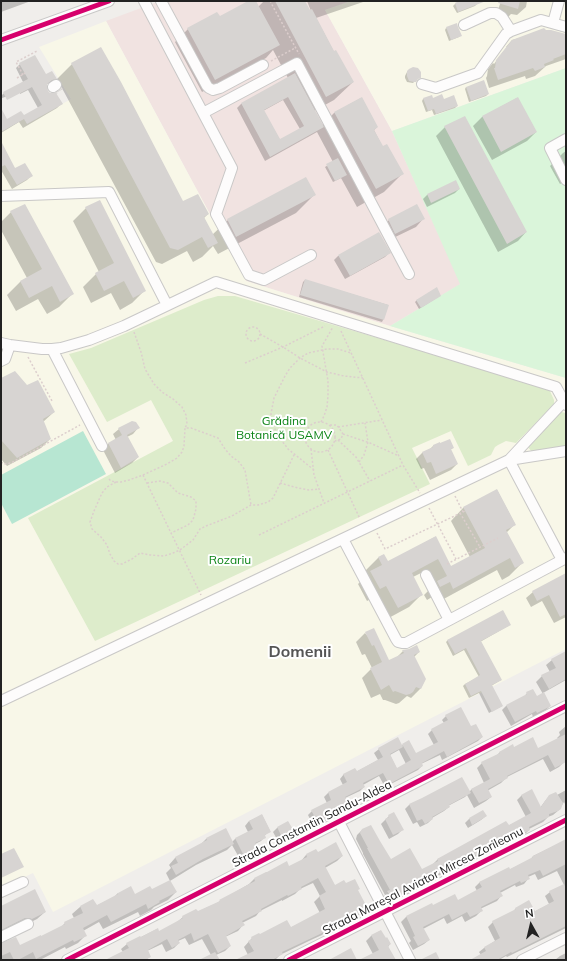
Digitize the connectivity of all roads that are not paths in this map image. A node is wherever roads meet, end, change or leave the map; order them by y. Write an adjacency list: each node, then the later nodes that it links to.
1 (108, 1): 9 (street)
2 (144, 1): 12 (street)
3 (161, 1): 10 (street)
4 (558, 1): 5 (street)
5 (553, 23): 7 (street); 8 (street)
6 (464, 25): 8 (street)
7 (566, 27)
8 (511, 31): 11 (street)
9 (1, 40)
10 (263, 65)
11 (422, 84)
12 (203, 113): 16 (street); 17 (street)
13 (566, 140): 14 (street)
14 (566, 180)
15 (1, 196): 18 (street)
16 (311, 255)
17 (409, 274)
18 (167, 305): 20 (street); 22 (street)
19 (5, 344): 20 (street); 21 (street)
20 (52, 349): 23 (street)
21 (1, 361)
22 (565, 402): 25 (street)
23 (102, 446)
24 (566, 451): 25 (street)
25 (509, 460): 26 (street); 27 (street)
26 (343, 539): 29 (street); 30 (street)
27 (564, 559): 29 (street)
28 (426, 575): 29 (street)
29 (449, 620)
30 (1, 701)
31 (566, 706): 33 (street, Strada Constantin Sandu-Aldea)
32 (566, 820): 36 (street, Strada Mareșal Aviator Mircea Zorileanu)
33 (339, 822): 36 (street); 40 (street, Strada Constantin Sandu-Aldea)
34 (23, 882): 35 (street)
35 (1, 892)
36 (385, 911): 41 (street, Strada Mareșal Aviator Mircea Zorileanu); 42 (street)
37 (28, 924): 38 (street)
38 (1, 937)
39 (566, 938): 43 (street)
40 (66, 960)
41 (289, 960)
42 (410, 960)
43 (522, 960)

